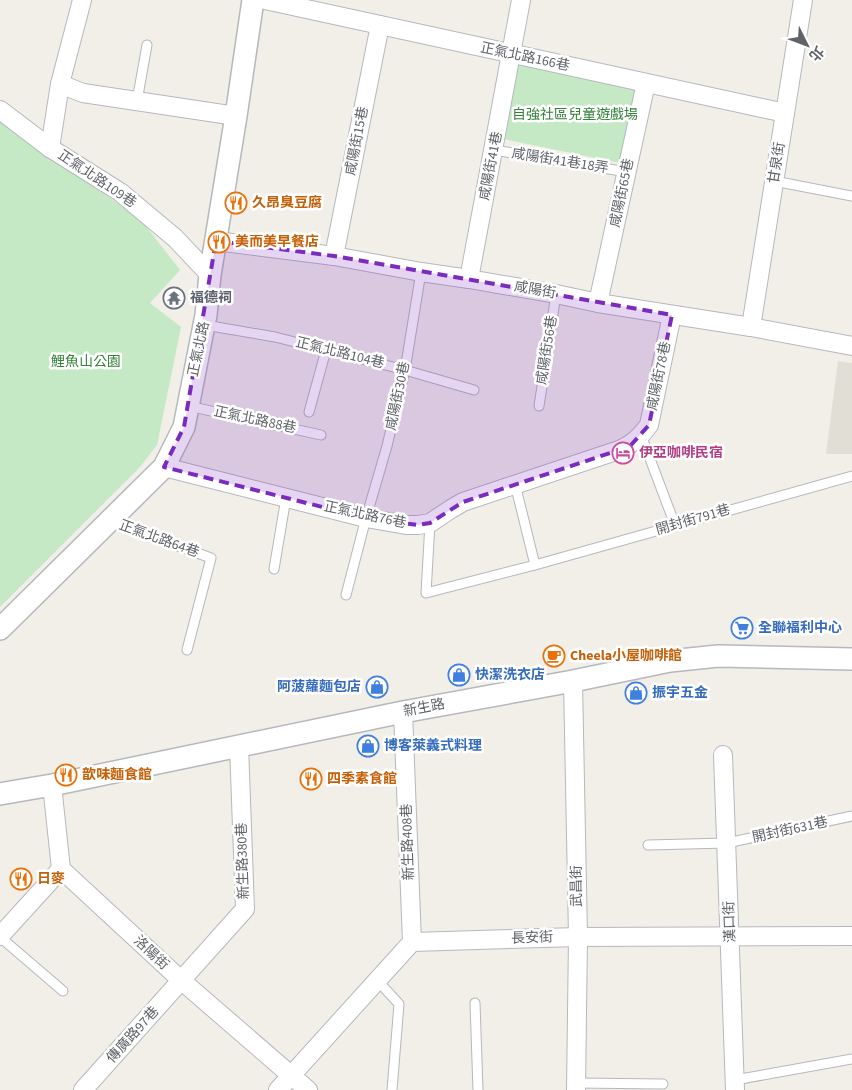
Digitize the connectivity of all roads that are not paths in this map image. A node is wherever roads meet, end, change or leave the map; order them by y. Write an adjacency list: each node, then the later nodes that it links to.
1 (82, 0): 10 (street)
2 (253, 0): 14 (street, 正氣北路)
3 (265, 0): 6 (street, 正氣北路166巷)
4 (521, 0): 8 (street, 咸陽街41巷)
5 (803, 0): 13 (street, 甘泉街)
6 (380, 25): 8 (street, 正氣北路166巷); 21 (street, 咸陽街15巷)
7 (147, 45): 11 (lane)
8 (512, 54): 9 (street, 正氣北路166巷); 16 (street, 咸陽街41巷)
9 (646, 83): 13 (street, 正氣北路166巷); 17 (street, 咸陽街65巷)
10 (60, 84): 11 (street); 15 (street)
11 (137, 101): 14 (street)
12 (0, 110): 15 (street, 正氣北路109巷)
13 (785, 113): 18 (street, 甘泉街)
14 (236, 116): 20 (street, 正氣北路)
15 (50, 148): 23 (street, 正氣北路109巷)
16 (494, 150): 17 (lane, 咸陽街41巷18弄); 24 (street, 咸陽街41巷)
17 (627, 172): 26 (street, 咸陽街65巷)
18 (774, 181): 19 (lane); 29 (street, 甘泉街)
19 (852, 196)
20 (216, 241): 21 (street, 咸陽街); 23 (street, 正氣北路)
21 (334, 256): 22 (street, 咸陽街)
22 (421, 272): 24 (street, 咸陽街); 32 (lane, 咸陽街30巷)
23 (210, 275): 28 (street, 正氣北路)
24 (469, 279): 25 (street, 咸陽街)
25 (556, 294): 26 (street, 咸陽街); 35 (lane, 咸陽街56巷)
26 (598, 303): 27 (street, 咸陽街)
27 (672, 315): 29 (street, 咸陽街); 38 (street, 咸陽街78巷)
28 (204, 325): 31 (lane, 正氣北路104巷); 34 (street, 正氣北路)
29 (751, 327): 30 (street, 咸陽街)
30 (852, 346)
31 (326, 350): 32 (lane, 正氣北路104巷); 36 (lane)
32 (405, 370): 33 (lane, 正氣北路104巷); 43 (lane, 咸陽街30巷)
33 (474, 390)
34 (188, 406): 37 (lane, 正氣北路88巷); 39 (street, 正氣北路)
35 (539, 406)
36 (309, 412)
37 (321, 434)
38 (641, 435): 41 (street, 正氣北路76巷); 46 (lane)
39 (164, 467): 42 (street, 正氣北路76巷); 44 (street, 正氣北路)
40 (852, 476): 46 (lane, 開封街791巷)
41 (515, 484): 45 (street, 正氣北路76巷); 47 (lane)
42 (286, 498): 43 (street, 正氣北路76巷); 48 (lane)
43 (366, 518): 45 (street, 正氣北路76巷); 49 (lane, 咸陽街30巷)
44 (108, 520): 50 (street, 正氣北路); 51 (lane, 正氣北路64巷)
45 (430, 523): 47 (lane, 開封街791巷)
46 (675, 526): 47 (lane, 開封街791巷)
47 (535, 564)
48 (274, 568)
49 (346, 595)
50 (0, 629)
51 (188, 650)
52 (852, 658): 53 (street, 新生路)
53 (573, 681): 54 (street, 新生路); 66 (street, 武昌街)
54 (403, 712): 55 (street, 新生路); 67 (street, 新生路408巷)
55 (239, 746): 57 (street, 新生路); 69 (street, 新生路380巷)
56 (723, 755): 60 (street, 漢口街)
57 (52, 785): 58 (street, 新生路); 62 (street)
58 (0, 794)
59 (852, 816): 60 (lane, 開封街631巷)
60 (727, 843): 61 (lane, 開封街631巷); 63 (street, 漢口街)
61 (648, 845)
62 (61, 869): 65 (street); 69 (street, 洛陽街)
63 (730, 935): 64 (street, 長安街); 66 (street, 長安街); 75 (street, 漢口街)
64 (852, 936)
65 (0, 937): 70 (lane)
66 (578, 937): 67 (street, 長安街); 76 (street, 武昌街)
67 (412, 942): 68 (street)
68 (377, 980): 73 (street); 80 (lane)
69 (182, 981): 73 (street, 洛陽街); 77 (street, 傳廣路97巷)
70 (63, 991)
71 (474, 1002): 81 (lane)
72 (852, 1059): 75 (lane)
73 (291, 1075): 78 (street); 79 (street, 洛陽街)
74 (663, 1084): 76 (lane)
75 (735, 1085)
76 (576, 1086)
77 (83, 1090)
78 (278, 1090)
79 (308, 1090)
80 (392, 1090)
81 (478, 1090)

